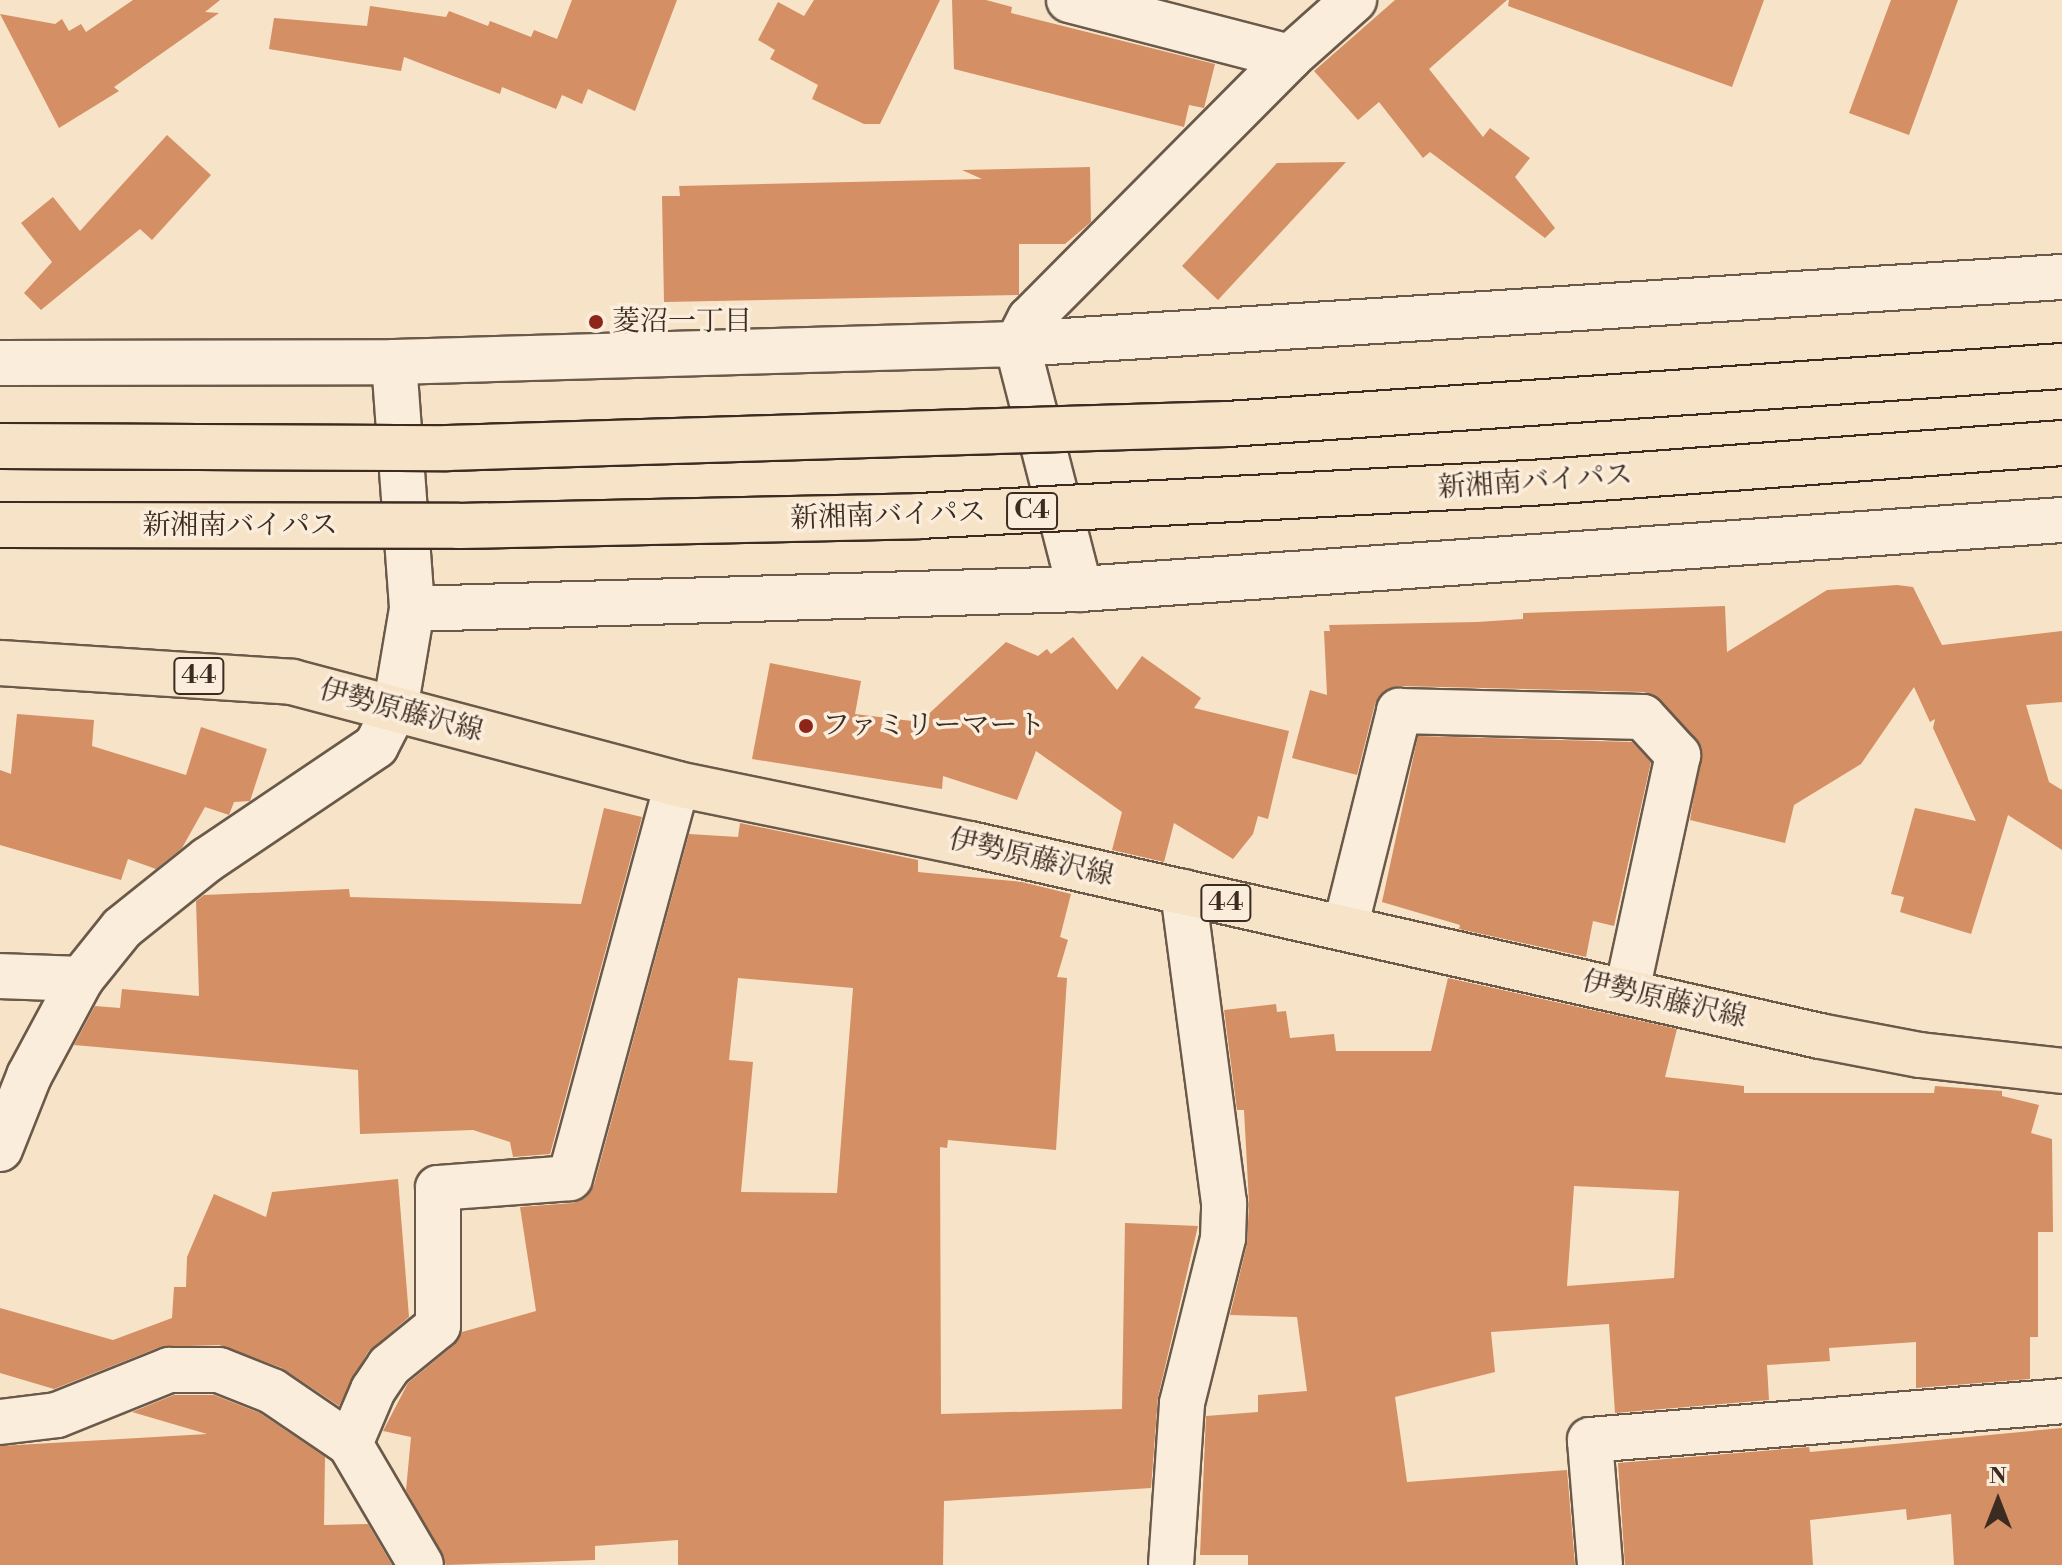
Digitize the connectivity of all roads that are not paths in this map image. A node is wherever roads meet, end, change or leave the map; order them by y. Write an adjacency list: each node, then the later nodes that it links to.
1 (1069, 0): 3 (street)
2 (1354, 0): 3 (street)
3 (1290, 57): 5 (street)
4 (2062, 277): 5 (street)
5 (1017, 344): 6 (street); 13 (street)
6 (394, 362): 7 (street); 14 (street)
7 (0, 363)
8 (2062, 366): 10 (main road, bridge)
9 (2062, 443): 12 (main road, 新湘南バイパス / C4, bridge)
10 (0, 446)
11 (2062, 520): 13 (street)
12 (0, 525)
13 (1080, 589): 14 (street)
14 (412, 609): 16 (street)
15 (0, 663): 16 (main road, 伊勢原藤沢線 / 44)
16 (395, 709): 17 (main road, 伊勢原藤沢線 / 44); 21 (street)
17 (677, 784): 18 (main road, 伊勢原藤沢線 / 44); 27 (street)
18 (1183, 892): 19 (main road, 伊勢原藤沢線 / 44); 29 (street)
19 (1345, 928): 22 (main road, 伊勢原藤沢線 / 44); 22 (street)
20 (0, 976): 21 (street)
21 (81, 979): 24 (street)
22 (1627, 991): 23 (main road, 伊勢原藤沢線 / 44)
23 (2062, 1071)
24 (0, 1149)
25 (2062, 1401): 30 (street)
26 (0, 1422): 27 (street)
27 (350, 1444): 28 (street)
28 (421, 1565)
29 (1171, 1565)
30 (1600, 1565)

